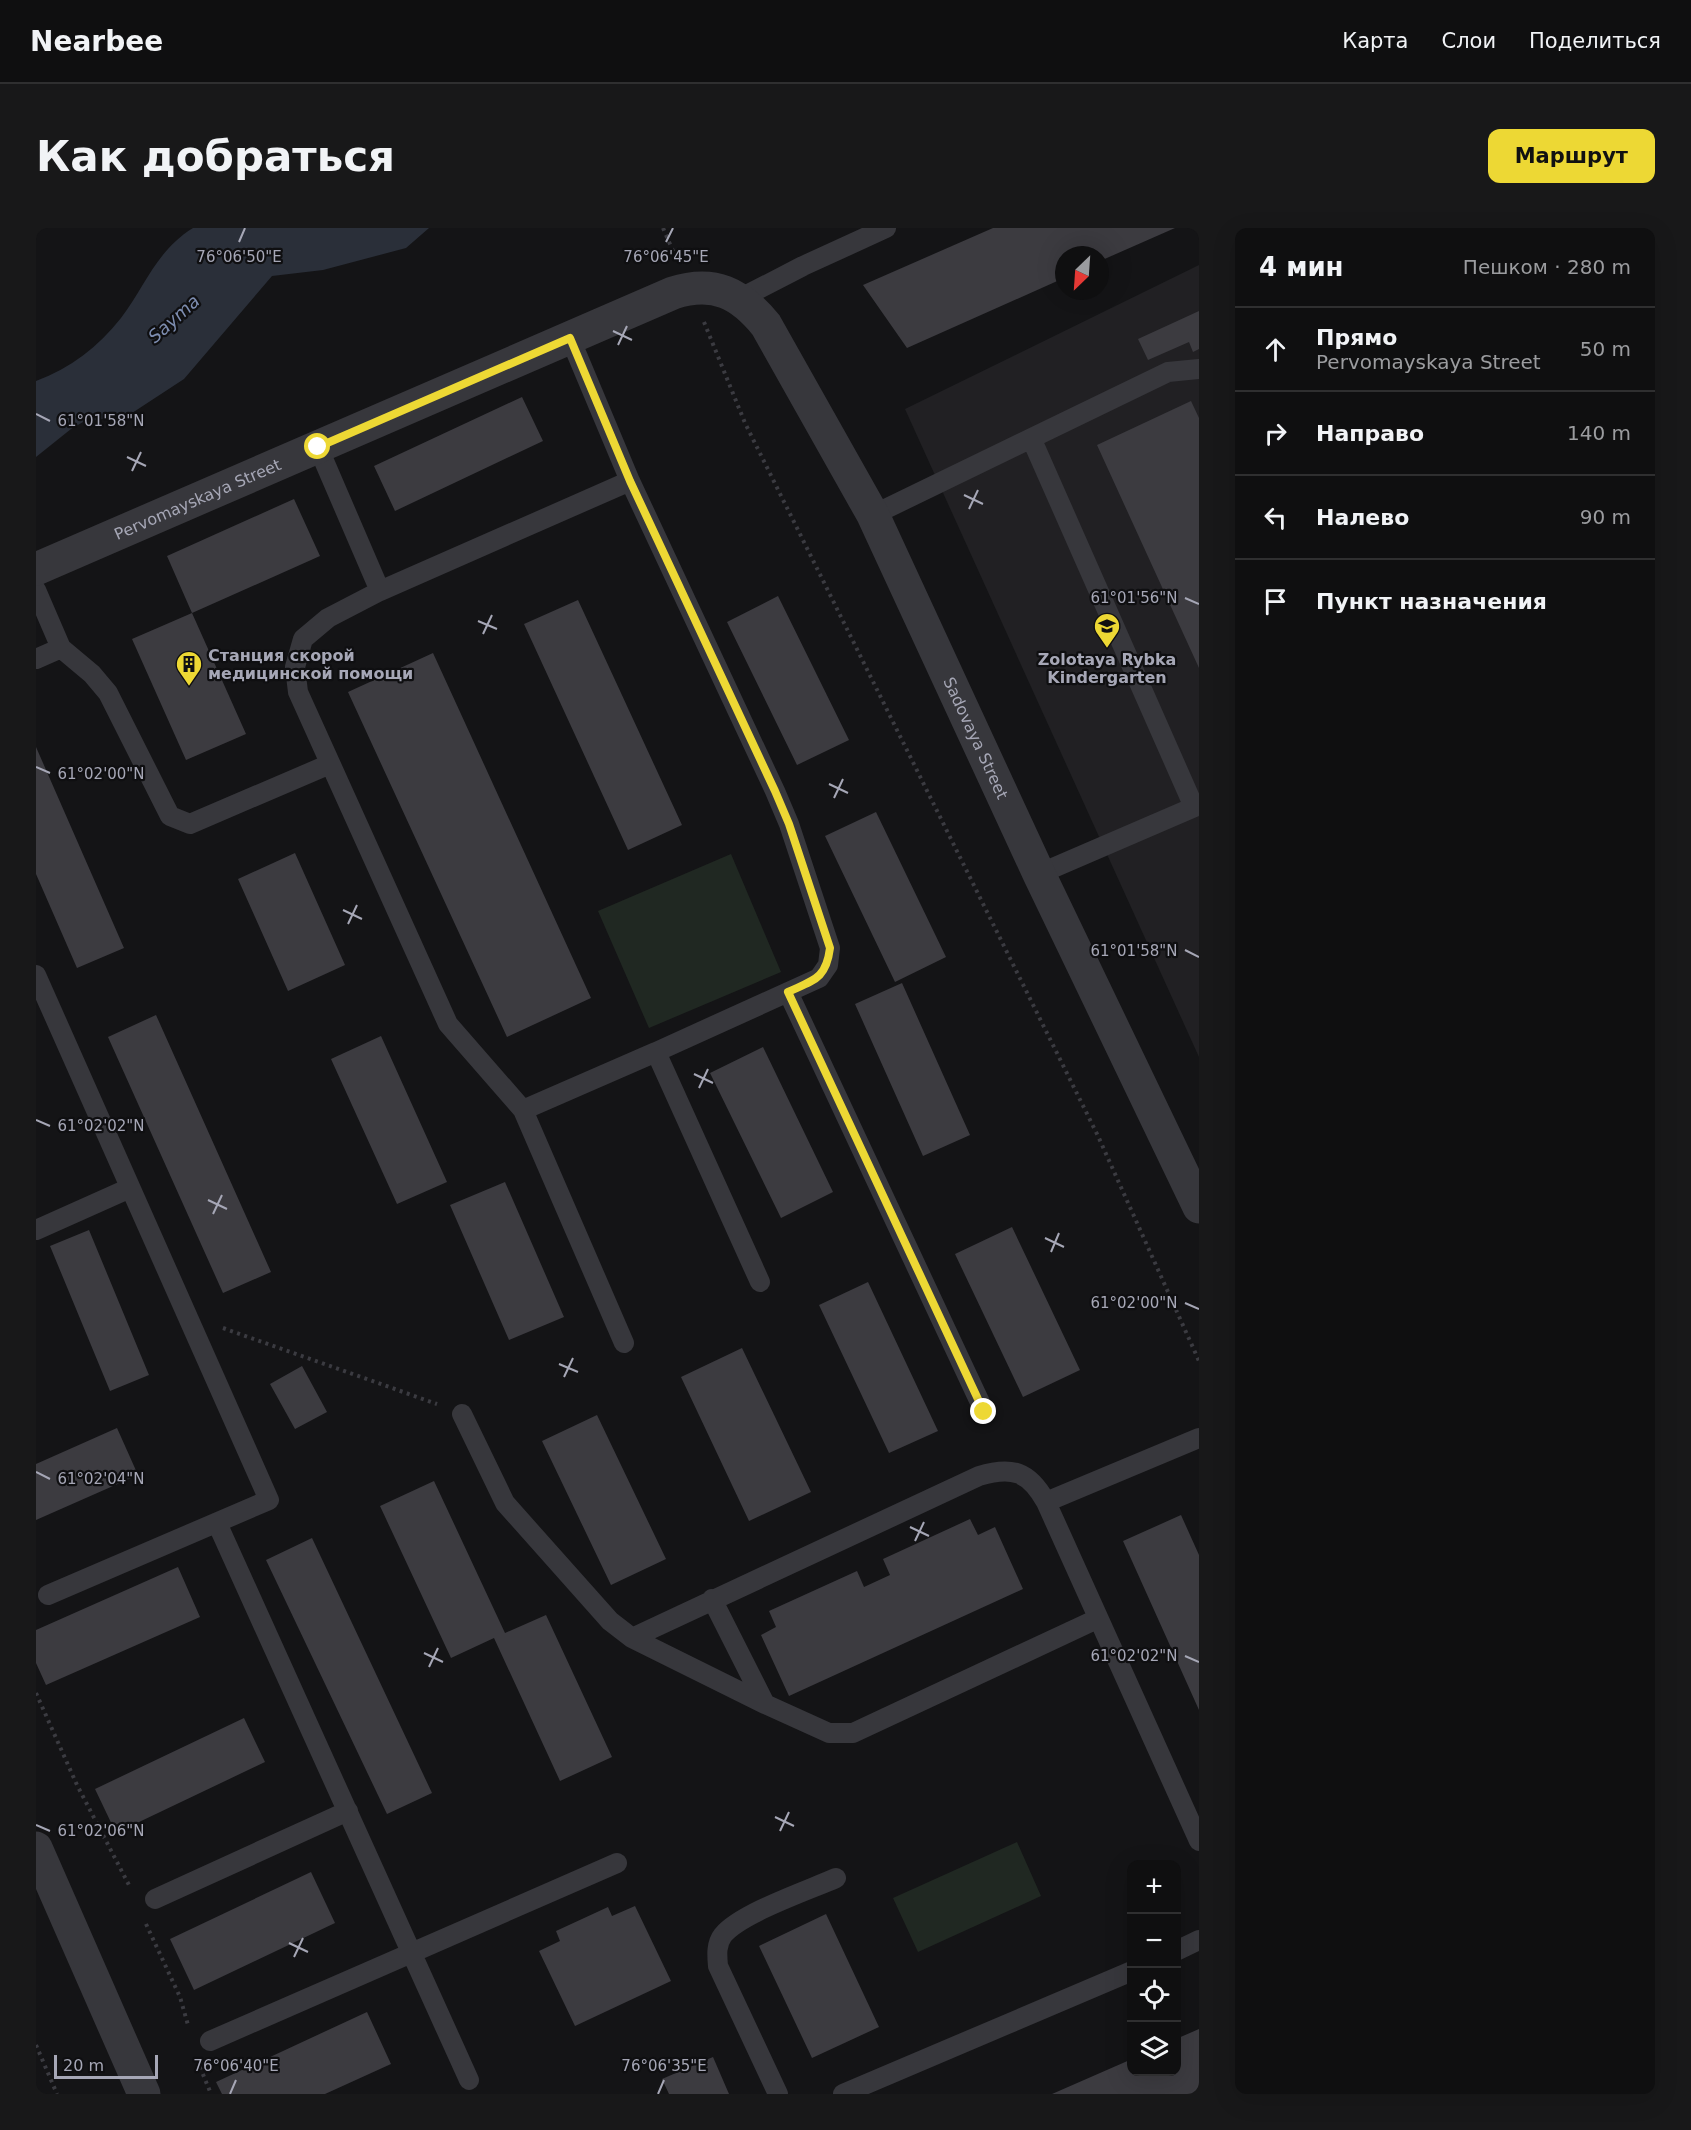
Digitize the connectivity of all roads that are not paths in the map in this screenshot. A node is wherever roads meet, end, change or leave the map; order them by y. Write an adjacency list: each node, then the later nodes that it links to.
1 (886, 228): 2 (lane)
2 (732, 295): 3 (street, Pervomayskaya Street); 8 (street, Sadovaya Street)
3 (570, 338): 6 (street, Pervomayskaya Street); 7 (lane)
4 (1199, 369): 5 (lane)
5 (1032, 440): 8 (lane); 15 (lane)
6 (318, 447): 9 (street, Pervomayskaya Street); 11 (lane)
7 (630, 481): 11 (lane); 18 (lane)
8 (873, 515): 16 (street, Sadovaya Street)
9 (36, 569)
10 (36, 590): 12 (lane)
11 (380, 591): 14 (lane)
12 (61, 648): 13 (lane); 14 (lane)
13 (36, 659)
14 (330, 764): 20 (lane)
15 (1196, 806): 16 (lane)
16 (1039, 874): 22 (street, Sadovaya Street)
17 (36, 975): 21 (lane)
18 (788, 992): 19 (lane); 26 (lane)
19 (656, 1052): 20 (lane); 24 (lane)
20 (523, 1110): 25 (lane)
21 (130, 1188): 23 (lane); 30 (lane)
22 (1199, 1207)
23 (36, 1230)
24 (760, 1282)
25 (624, 1343)
26 (984, 1412)
27 (462, 1414): 34 (lane)
28 (1199, 1438): 29 (lane)
29 (1046, 1502): 32 (lane); 33 (lane)
30 (217, 1523): 31 (lane); 36 (lane)
31 (48, 1595)
32 (712, 1599): 34 (lane); 35 (lane)
33 (1097, 1619): 35 (lane); 37 (lane)
34 (632, 1638): 35 (lane)
35 (765, 1704)
36 (348, 1811): 41 (lane); 44 (lane)
37 (1199, 1841)
38 (36, 1848): 48 (street)
39 (617, 1863): 44 (lane)
40 (836, 1878): 49 (lane)
41 (155, 1899)
42 (1199, 1940): 43 (lane)
43 (1181, 1949)
44 (412, 1950): 46 (lane); 47 (lane)
45 (1127, 1973): 50 (lane)
46 (210, 2041)
47 (469, 2080)
48 (144, 2094)
49 (778, 2094)
50 (843, 2094)

